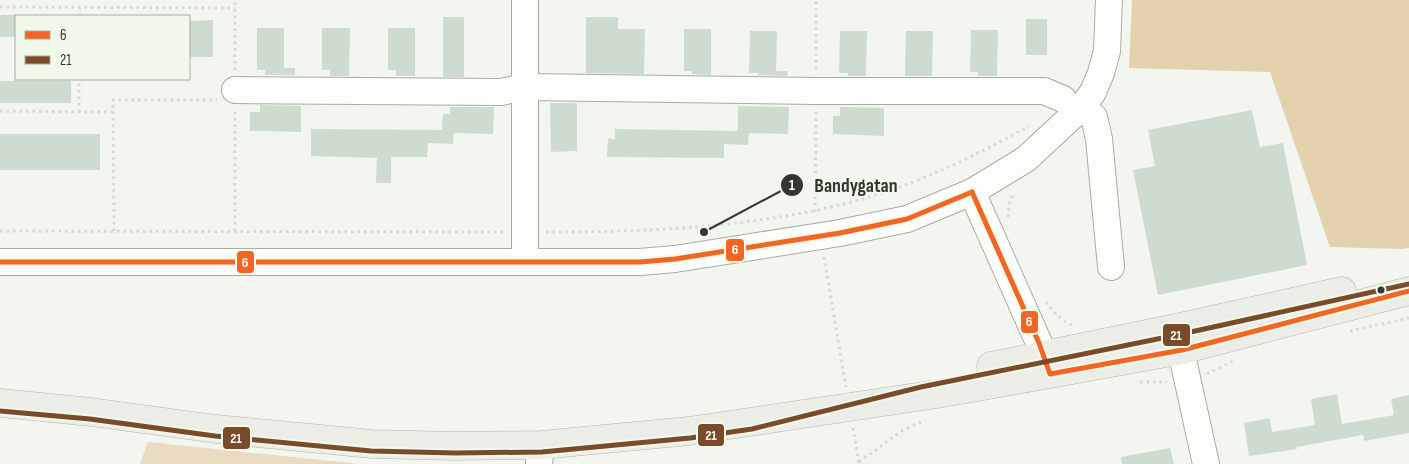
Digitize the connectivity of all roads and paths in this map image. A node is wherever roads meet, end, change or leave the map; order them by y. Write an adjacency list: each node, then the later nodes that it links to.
1 (235, 0): 6 (path)
2 (525, 0): 9 (street)
3 (1109, 0): 11 (street)
4 (0, 7): 5 (path)
5 (80, 8): 6 (path); 7 (path)
6 (235, 8): 10 (path)
7 (80, 15)
8 (79, 80): 13 (path)
9 (524, 87): 10 (street); 11 (street); 21 (street)
10 (235, 95): 14 (path); 18 (path)
11 (1072, 104): 16 (street); 22 (street)
12 (0, 111): 13 (path)
13 (79, 112): 14 (path)
14 (113, 112): 18 (path)
15 (1030, 125): 19 (path)
16 (972, 192): 19 (street); 26 (street)
17 (0, 231): 18 (path)
18 (114, 231)
19 (819, 237): 21 (street); 27 (path)
20 (0, 262): 21 (street)
21 (525, 262)
22 (1111, 267)
23 (1409, 276): 25 (main road)
24 (1409, 291): 25 (main road)
25 (1179, 339): 26 (main road); 32 (street)
26 (1047, 365): 30 (main road)
27 (846, 388)
28 (0, 403): 30 (main road)
29 (852, 419): 31 (path)
30 (540, 454)
31 (860, 464)
32 (1206, 464)

